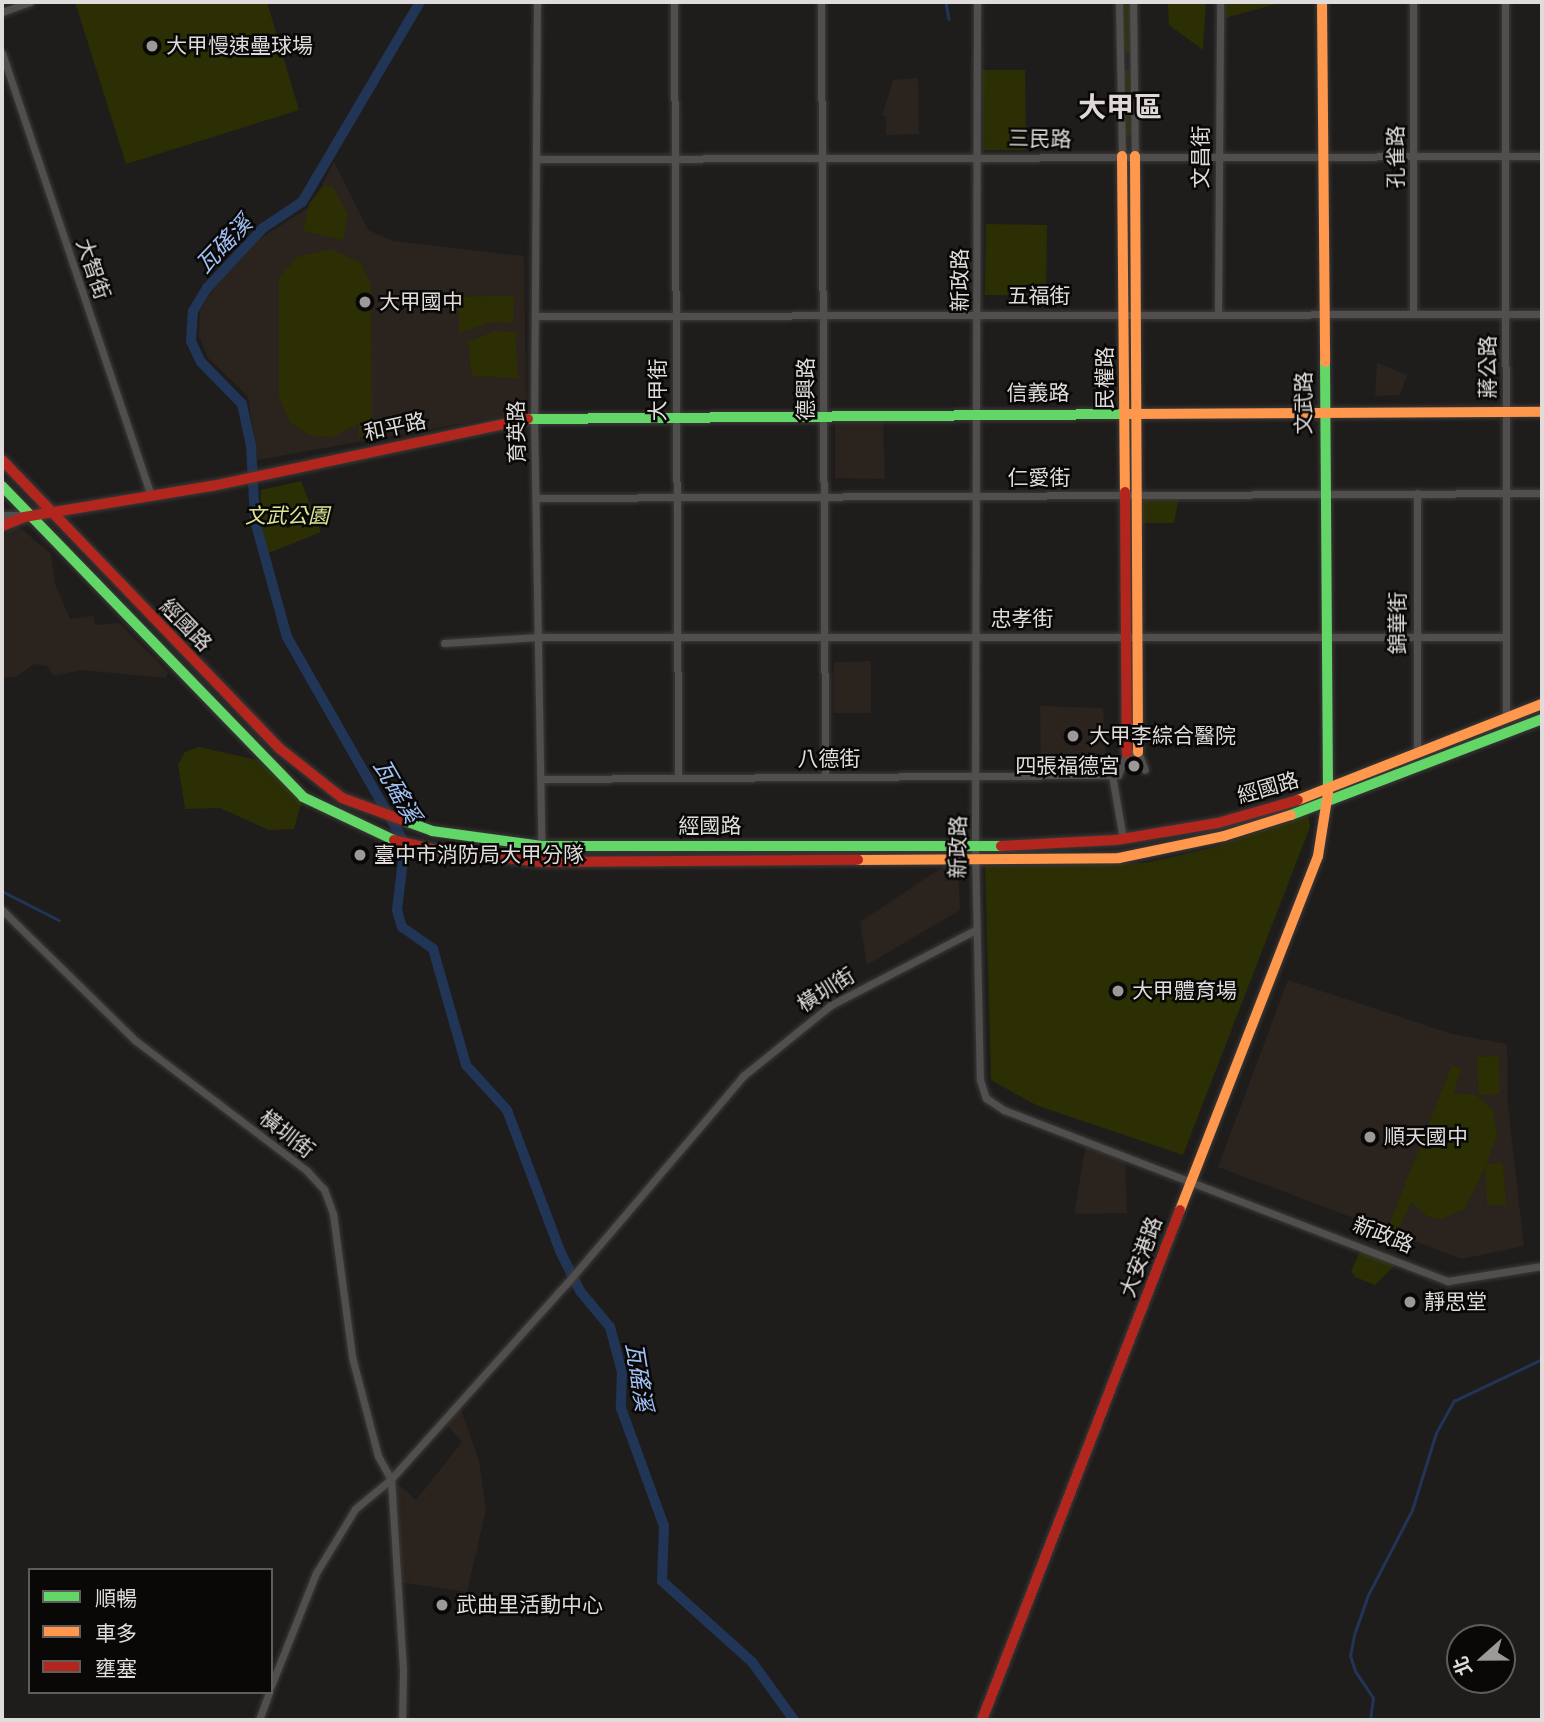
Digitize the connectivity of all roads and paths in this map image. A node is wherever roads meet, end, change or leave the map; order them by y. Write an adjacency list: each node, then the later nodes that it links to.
1 (30, 2): 12 (street)
2 (537, 2): 26 (street, 育英路)
3 (674, 2): 25 (street, 大甲街)
4 (821, 2): 17 (street, 德興路)
5 (976, 2): 16 (street, 新政路)
6 (1119, 2): 15 (street, 民權路)
7 (1133, 2): 14 (street, 民權路)
8 (1220, 2): 20 (street, 文昌街)
9 (1322, 2): 21 (main road, 文武路)
10 (1413, 2): 22 (street, 孔雀路)
11 (1504, 2): 23 (street, 蔣公路)
12 (2, 12)
13 (2, 53): 53 (street, 大智街)
14 (1134, 60): 15 (street); 19 (street, 民權路)
15 (1120, 61): 18 (street, 民權路)
16 (976, 155): 17 (street, 三民路); 18 (street, 三民路); 27 (street, 新政路)
17 (822, 156): 25 (street, 三民路); 34 (street, 德興路)
18 (1122, 156): 19 (street, 三民路); 28 (main road, 民權路)
19 (1135, 156): 20 (street, 三民路); 29 (main road, 民權路)
20 (1219, 156): 21 (street, 三民路); 30 (street, 文昌街)
21 (1322, 156): 22 (street, 三民路); 31 (main road, 文武路)
22 (1413, 156): 23 (street, 三民路); 32 (street, 孔雀路)
23 (1505, 156): 24 (street, 三民路); 33 (street, 蔣公路)
24 (1542, 156)
25 (675, 158): 26 (street, 三民路); 36 (street, 大甲街)
26 (537, 159): 37 (street, 育英路)
27 (977, 313): 28 (street, 五福街); 34 (street, 五福街); 39 (street, 新政路)
28 (1123, 313): 29 (street, 五福街); 40 (main road, 民權路)
29 (1136, 313): 30 (street, 五福街); 40 (main road, 民權路)
30 (1218, 313): 31 (street, 五福街)
31 (1324, 313): 32 (street, 五福街); 38 (main road, 文武路)
32 (1413, 313): 33 (street, 五福街)
33 (1505, 313): 35 (street, 五福街); 41 (street, 蔣公路)
34 (823, 314): 36 (street, 五福街); 43 (street, 德興路)
35 (1542, 314)
36 (675, 315): 37 (street, 五福街); 44 (street, 大甲街)
37 (535, 316): 45 (street, 育英路)
38 (1323, 411): 40 (main road, 信義路); 41 (main road, 信義路); 50 (main road, 文武路)
39 (977, 412): 40 (main road, 信義路); 43 (main road, 信義路); 55 (street, 新政路)
40 (1130, 412): 52 (main road, 民權路)
41 (1505, 412): 42 (main road, 信義路); 48 (street, 蔣公路)
42 (1542, 412)
43 (823, 414): 44 (main road, 信義路); 54 (street, 德興路)
44 (676, 416): 45 (main road, 信義路); 56 (street, 大甲街)
45 (534, 418): 53 (main road, 和平路); 57 (street, 育英路)
46 (2, 460): 58 (main road, 經國路)
47 (2, 486): 60 (main road, 經國路)
48 (1506, 493): 49 (street, 仁愛街); 51 (street, 仁愛街); 69 (street, 蔣公路)
49 (1542, 493)
50 (1324, 494): 51 (street, 仁愛街); 52 (street, 仁愛街); 67 (main road, 文武路)
51 (1416, 494): 68 (street, 錦華街)
52 (1131, 495): 55 (street, 仁愛街); 66 (main road, 民權路)
53 (151, 496): 58 (main road)
54 (824, 496): 55 (street, 仁愛街); 56 (street, 仁愛街); 64 (street, 德興路)
55 (976, 496): 65 (street, 新政路)
56 (676, 497): 57 (street, 仁愛街); 63 (street, 大甲街)
57 (536, 498): 62 (street, 育英路)
58 (55, 514): 60 (main road); 86 (main road, 經國路)
59 (2, 515): 60 (street)
60 (31, 515): 61 (main road); 88 (main road, 經國路)
61 (2, 527)
62 (538, 637): 63 (street, 忠孝街); 70 (street, 忠孝街); 82 (street, 育英路)
63 (677, 637): 64 (street, 忠孝街); 81 (street, 大甲街)
64 (825, 637): 65 (street, 忠孝街); 80 (street, 德興路)
65 (974, 637): 66 (street, 忠孝街); 79 (street, 新政路)
66 (1132, 637): 67 (street, 忠孝街); 75 (main road, 民權路)
67 (1326, 637): 68 (street, 忠孝街); 83 (main road, 文武路)
68 (1415, 637): 69 (street, 忠孝街); 76 (street, 錦華街)
69 (1506, 637): 72 (street, 蔣公路)
70 (444, 643)
71 (1542, 704): 72 (main road, 經國路)
72 (1506, 718): 74 (street, 蔣公路); 76 (main road, 經國路)
73 (1542, 719): 74 (main road, 經國路)
74 (1512, 731): 84 (main road, 經國路)
75 (1132, 752): 77 (street); 78 (street)
76 (1417, 753): 83 (main road, 經國路)
77 (1145, 770)
78 (1115, 775): 79 (street, 八德街); 85 (street)
79 (977, 776): 80 (street, 八德街); 87 (street, 新政路)
80 (825, 777): 81 (street, 八德街)
81 (678, 778): 82 (street, 八德街)
82 (541, 779): 86 (street, 育英路)
83 (1328, 791): 84 (main road, 文武路); 85 (main road, 經國路)
84 (1326, 804): 89 (main road, 經國路); 92 (main road, 大安港路)
85 (1123, 839): 87 (main road, 經國路)
86 (542, 846): 87 (main road, 經國路); 88 (street, 育英路)
87 (975, 847): 89 (street, 新政路)
88 (541, 862): 89 (main road, 經國路)
89 (975, 862): 91 (street, 新政路)
90 (2, 911): 94 (street, 橫圳街)
91 (975, 930): 92 (street, 新政路); 94 (street, 橫圳街)
92 (1189, 1181): 93 (street, 新政路); 99 (main road, 大安港路)
93 (1542, 1266)
94 (391, 1479): 95 (street); 98 (street, 橫圳街)
95 (273, 1681)
96 (268, 1694): 97 (street)
97 (259, 1720)
98 (402, 1720)
99 (982, 1720)

